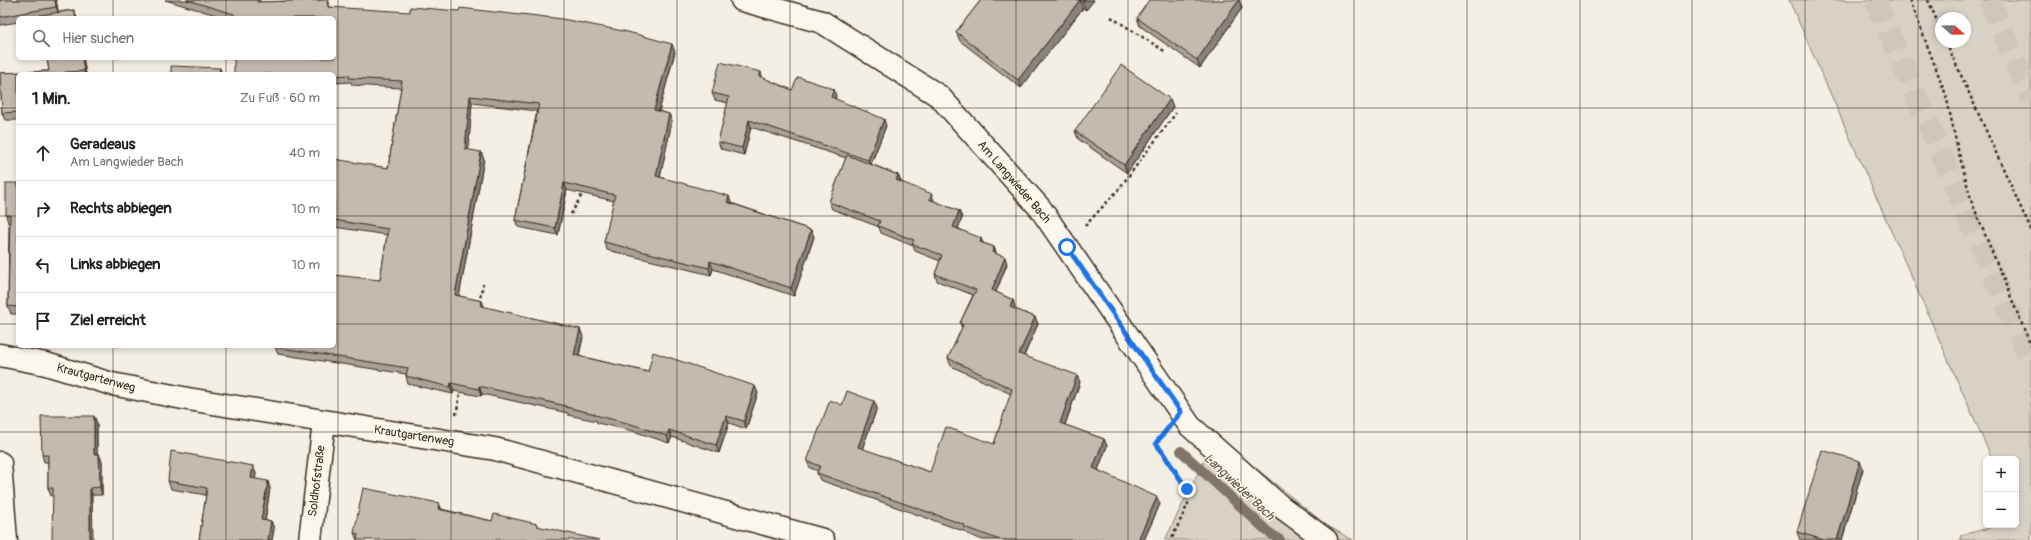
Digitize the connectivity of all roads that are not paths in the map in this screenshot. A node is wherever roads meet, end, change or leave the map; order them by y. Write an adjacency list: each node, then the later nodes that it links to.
1 (742, 0): 8 (street, Am Langwieder Bach)
2 (0, 355): 3 (street, Krautgartenweg)
3 (324, 422): 6 (street, Soldhofstraße); 7 (street, Krautgartenweg)
4 (0, 463): 5 (street)
5 (6, 540)
6 (310, 540)
7 (823, 540)
8 (1326, 540)

